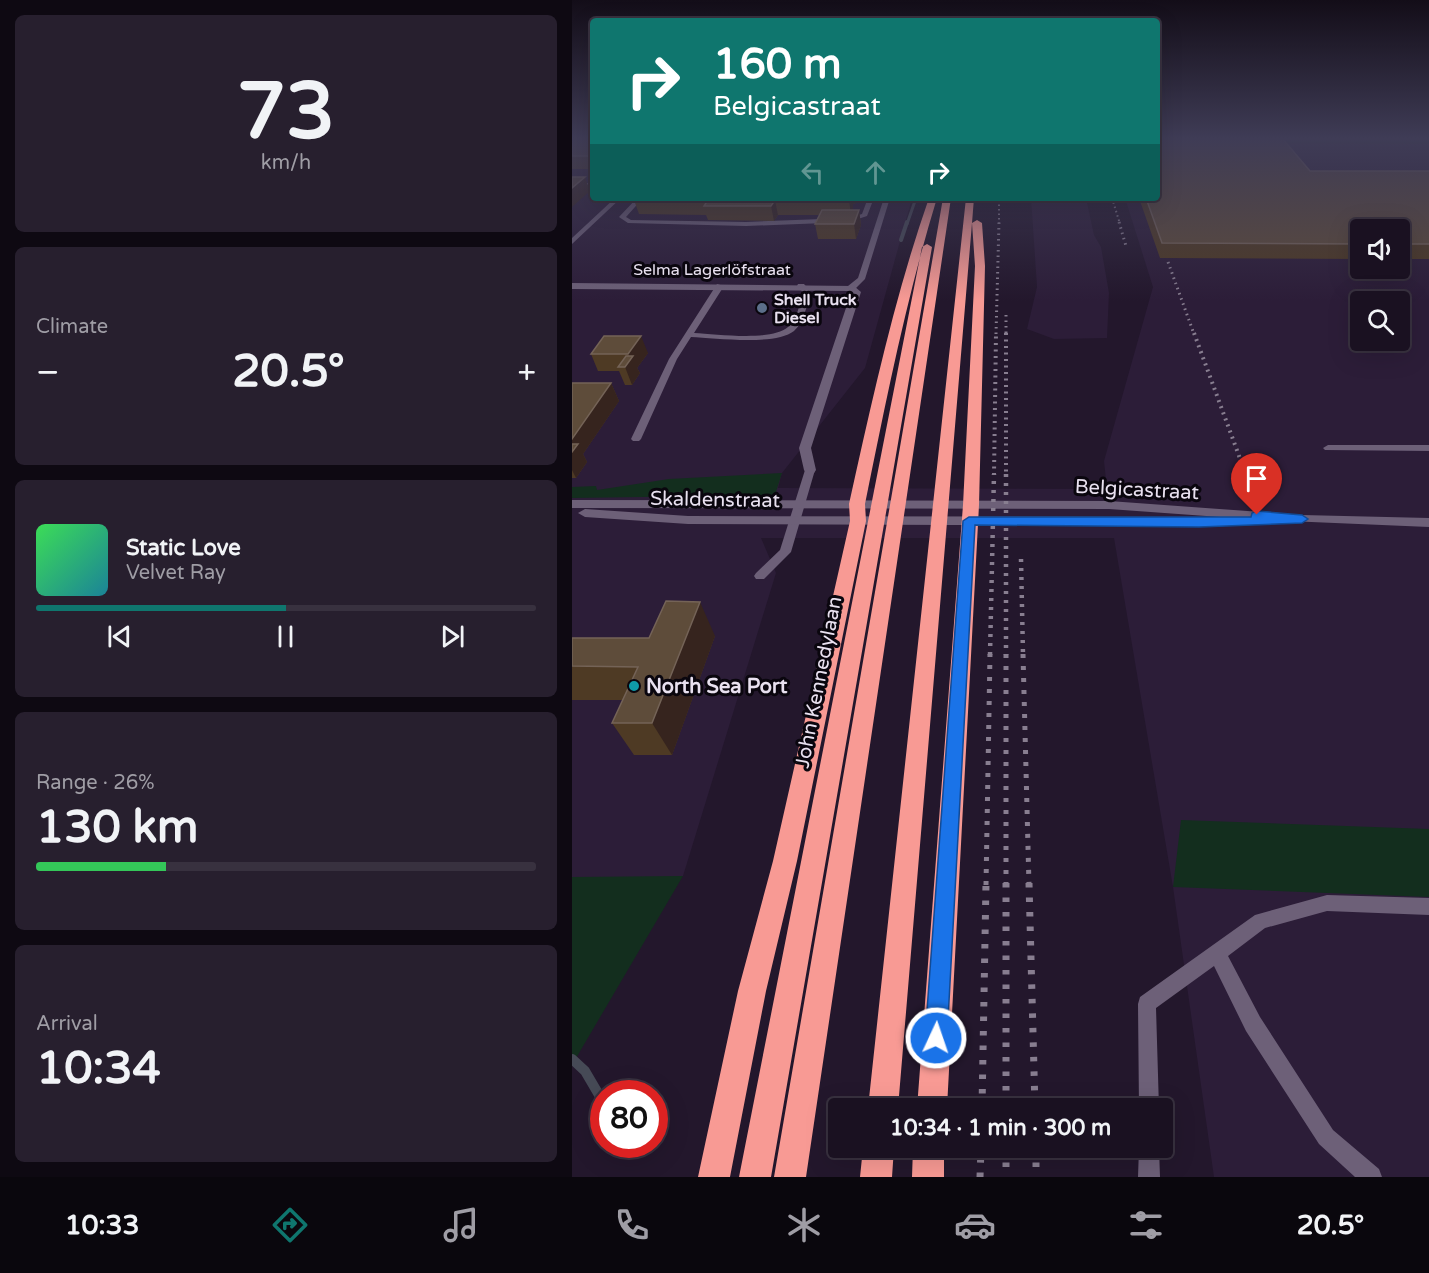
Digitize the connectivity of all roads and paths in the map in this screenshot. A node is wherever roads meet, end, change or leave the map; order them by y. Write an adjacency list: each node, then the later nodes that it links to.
1 (615, 201): 10 (lane)
2 (637, 201): 3 (lane)
3 (871, 201)
4 (886, 201): 14 (lane)
5 (934, 201): 23 (highway)
6 (934, 201): 36 (highway, John Kennedylaan)
7 (947, 201): 37 (highway)
8 (971, 201): 22 (highway)
9 (971, 201): 29 (highway)
10 (572, 242)
11 (572, 286): 12 (street, Selma Lagerlöfstraat)
12 (720, 286): 13 (street, Selma Lagerlöfstraat); 15 (lane)
13 (801, 286): 14 (street, Selma Lagerlöfstraat); 15 (lane)
14 (851, 288): 19 (street)
15 (688, 335): 16 (lane)
16 (636, 439)
17 (1328, 448): 18 (lane)
18 (1430, 448)
19 (810, 471): 26 (lane)
20 (572, 504): 23 (street, Skaldenstraat)
21 (572, 512): 23 (street, Skaldenstraat)
22 (970, 513): 23 (street); 24 (street, Belgicastraat); 24 (street, Belgicastraat); 30 (highway)
23 (856, 519): 35 (highway)
24 (1302, 519): 25 (street, Belgicastraat)
25 (1430, 523)
26 (760, 576)
27 (1430, 907): 28 (lane)
28 (1217, 953): 31 (lane); 41 (lane)
29 (884, 1098)
30 (933, 1098)
31 (1149, 1098)
32 (878, 1158): 38 (highway)
33 (929, 1158): 39 (highway)
34 (1149, 1158): 40 (lane)
35 (714, 1177)
36 (755, 1177)
37 (790, 1177)
38 (876, 1177)
39 (928, 1177)
40 (1150, 1177)
41 (1371, 1177)

